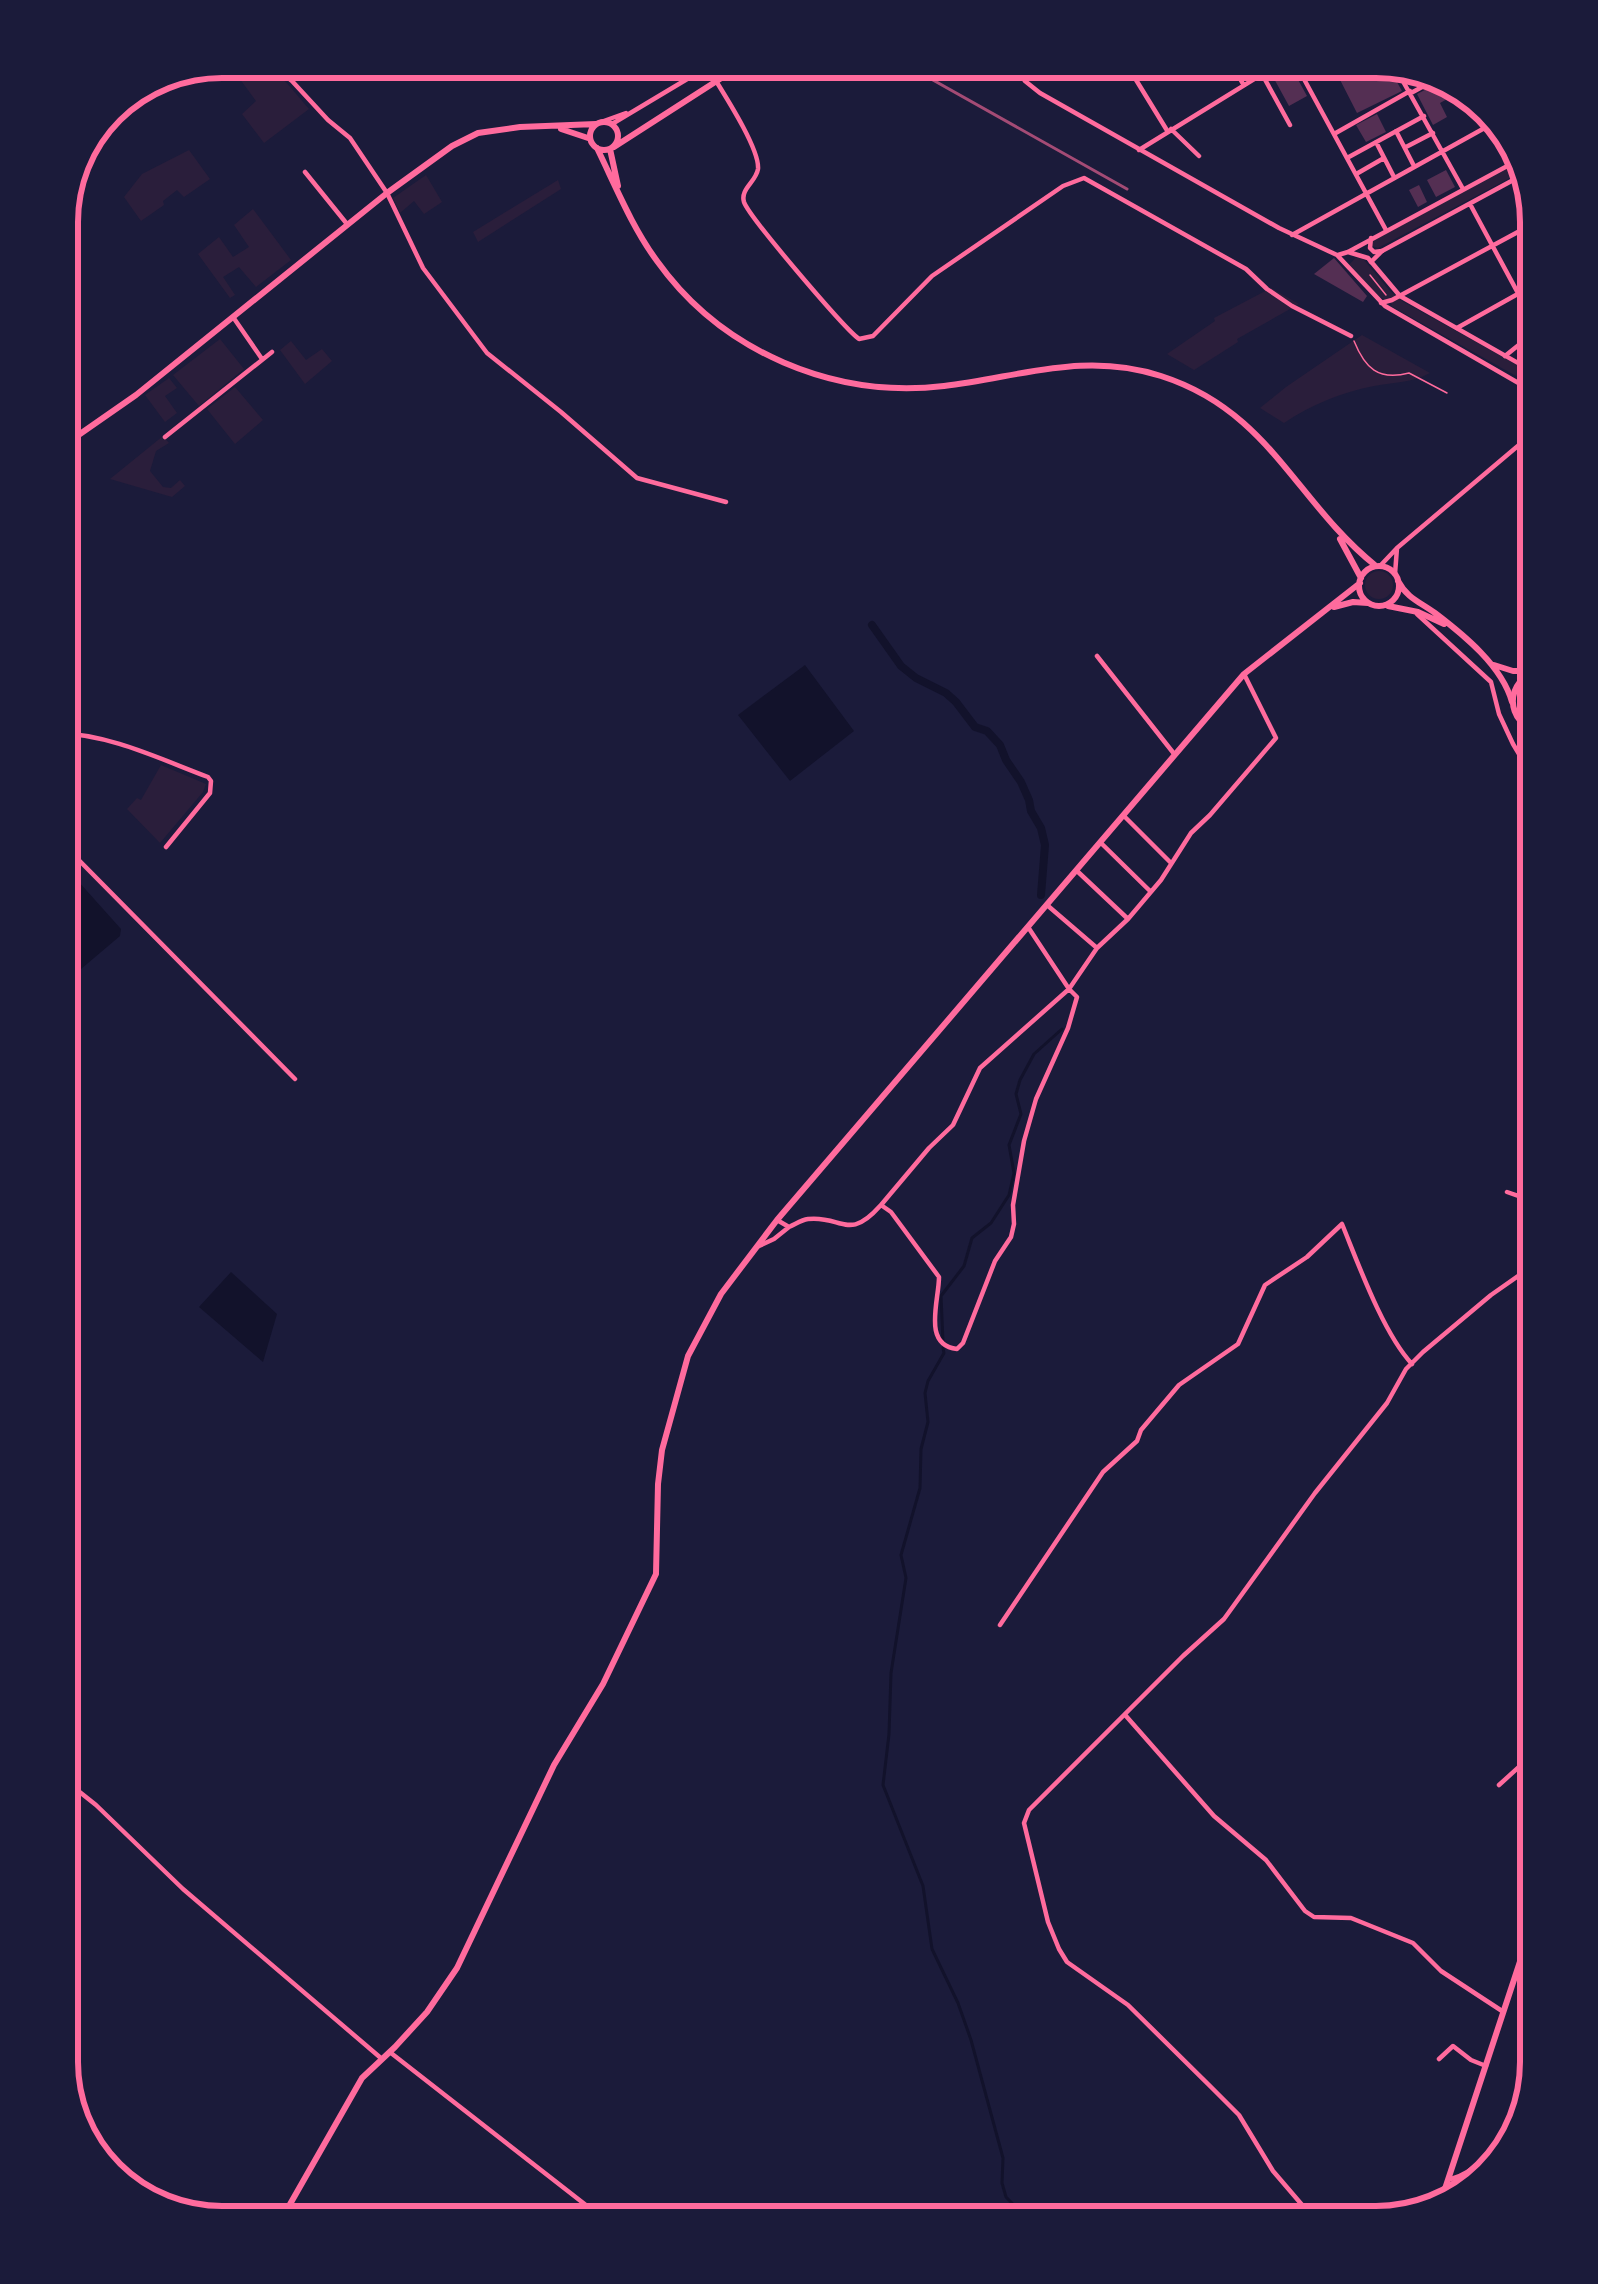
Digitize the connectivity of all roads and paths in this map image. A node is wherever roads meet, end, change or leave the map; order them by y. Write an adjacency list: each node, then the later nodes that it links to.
1 (288, 78): 45 (street)
2 (691, 78): 15 (street)
3 (715, 78): 68 (street)
4 (722, 78): 22 (main road)
5 (1023, 78): 32 (street)
6 (1136, 78): 23 (street)
7 (1239, 78): 12 (street)
8 (1255, 78): 12 (street)
9 (1264, 78): 18 (street)
10 (1303, 78): 26 (street)
11 (1405, 81): 14 (street)
12 (1243, 85): 23 (street)
13 (1422, 86): 14 (street)
14 (1411, 92): 16 (street); 26 (street)
15 (636, 109): 17 (street); 20 (street)
16 (1424, 116): 24 (street); 25 (street)
17 (598, 123): 19 (main road); 20 (main road); 27 (main road)
18 (1290, 125)
19 (552, 126): 27 (main road); 45 (main road)
20 (615, 128): 22 (main road); 30 (main road)
21 (1485, 128): 33 (street)
22 (641, 130): 30 (main road)
23 (1170, 130): 32 (street); 34 (street)
24 (1396, 131): 28 (street); 31 (street)
25 (1432, 133): 31 (street); 33 (street)
26 (1334, 134): 35 (street)
27 (590, 139): 29 (main road)
28 (1376, 142): 35 (street); 36 (street)
29 (597, 148): 30 (main road); 46 (main road)
30 (612, 148): 46 (main road)
31 (1404, 148): 38 (street)
32 (1139, 150): 51 (street)
33 (1442, 151): 38 (street); 43 (street)
34 (1199, 156)
35 (1347, 158): 40 (street)
36 (1384, 158): 40 (street); 41 (street)
37 (1508, 165): 43 (street)
38 (1414, 166): 41 (street)
39 (305, 172): 48 (street)
40 (1355, 174): 44 (street)
41 (1394, 177): 44 (street)
42 (1513, 180): 47 (street)
43 (1463, 189): 49 (street)
44 (1366, 192): 49 (street); 51 (street)
45 (387, 193): 48 (main road); 79 (street)
46 (620, 195): 80 (main road)
47 (1470, 204): 53 (street); 54 (street)
48 (347, 224): 66 (main road)
49 (1386, 230): 52 (street)
50 (1520, 230): 53 (street)
51 (1292, 235): 57 (street)
52 (1371, 238): 54 (street); 55 (street)
53 (1492, 245): 61 (street); 62 (street)
54 (1382, 251): 58 (street)
55 (1348, 252): 56 (street); 57 (street)
56 (1358, 254): 58 (street); 59 (street)
57 (1337, 255): 59 (street)
58 (1371, 262): 62 (street)
59 (1350, 266): 65 (street)
60 (1370, 275): 64 (path)
61 (1518, 293): 63 (street); 67 (street)
62 (1400, 296): 65 (street); 67 (street)
63 (1520, 296)
64 (1389, 298)
65 (1381, 303): 74 (street)
66 (232, 317): 72 (street); 76 (main road)
67 (1457, 328): 71 (street)
68 (1351, 336): 75 (lane)
69 (1520, 345): 71 (street)
70 (272, 352): 72 (street)
71 (1505, 356): 73 (street)
72 (262, 359): 77 (street)
73 (1520, 364)
74 (1520, 384)
75 (1447, 393)
76 (78, 435)
77 (166, 437)
78 (1520, 443): 81 (street)
79 (726, 502)
80 (1332, 525): 82 (main road); 84 (main road)
81 (1397, 548): 82 (street); 83 (street)
82 (1378, 566): 83 (main road); 84 (main road)
83 (1397, 578): 86 (main road); 89 (main road)
84 (1360, 580): 85 (main road); 87 (main road)
85 (1374, 605): 86 (main road); 87 (main road)
86 (1385, 605): 88 (main road)
87 (1325, 610): 93 (main road)
88 (1412, 611): 89 (main road); 99 (street)
89 (1451, 628): 91 (main road)
90 (1097, 656): 98 (street)
91 (1492, 664): 92 (main road); 95 (main road)
92 (1520, 671)
93 (1244, 674): 98 (main road); 104 (street)
94 (1520, 682): 95 (main road)
95 (1513, 703): 96 (main road)
96 (1520, 721)
97 (78, 734): 102 (street)
98 (1175, 755): 100 (main road)
99 (1520, 755)
100 (1123, 815): 101 (main road); 104 (street)
101 (1100, 842): 105 (main road); 106 (street)
102 (166, 847)
103 (78, 859): 112 (street)
104 (1172, 864): 106 (street)
105 (1076, 870): 107 (main road); 108 (street)
106 (1151, 892): 108 (street)
107 (1047, 905): 109 (main road); 110 (street)
108 (1128, 919): 110 (street)
109 (1028, 927): 111 (street); 116 (main road)
110 (1097, 948): 111 (street)
111 (1069, 989): 115 (street); 115 (street)
112 (295, 1079)
113 (1507, 1192): 114 (street)
114 (1520, 1197)
115 (881, 1205): 117 (street)
116 (777, 1220): 117 (street); 118 (main road)
117 (789, 1227): 118 (street)
118 (754, 1249): 128 (main road)
119 (1520, 1275): 120 (street)
120 (1412, 1364): 121 (street); 122 (street)
121 (1000, 1625)
122 (1126, 1716): 127 (street); 137 (street)
123 (1520, 1766): 124 (street)
124 (1499, 1785)
125 (78, 1791): 129 (street)
126 (1520, 1963): 127 (main road)
127 (1504, 2012): 131 (main road)
128 (390, 2052): 129 (main road); 136 (street)
129 (382, 2060): 135 (main road)
130 (1439, 2060): 131 (street)
131 (1486, 2066): 133 (main road)
132 (1474, 2167): 133 (street)
133 (1450, 2179): 134 (main road)
134 (1447, 2188)
135 (289, 2206)
136 (587, 2206)
137 (1303, 2206)

